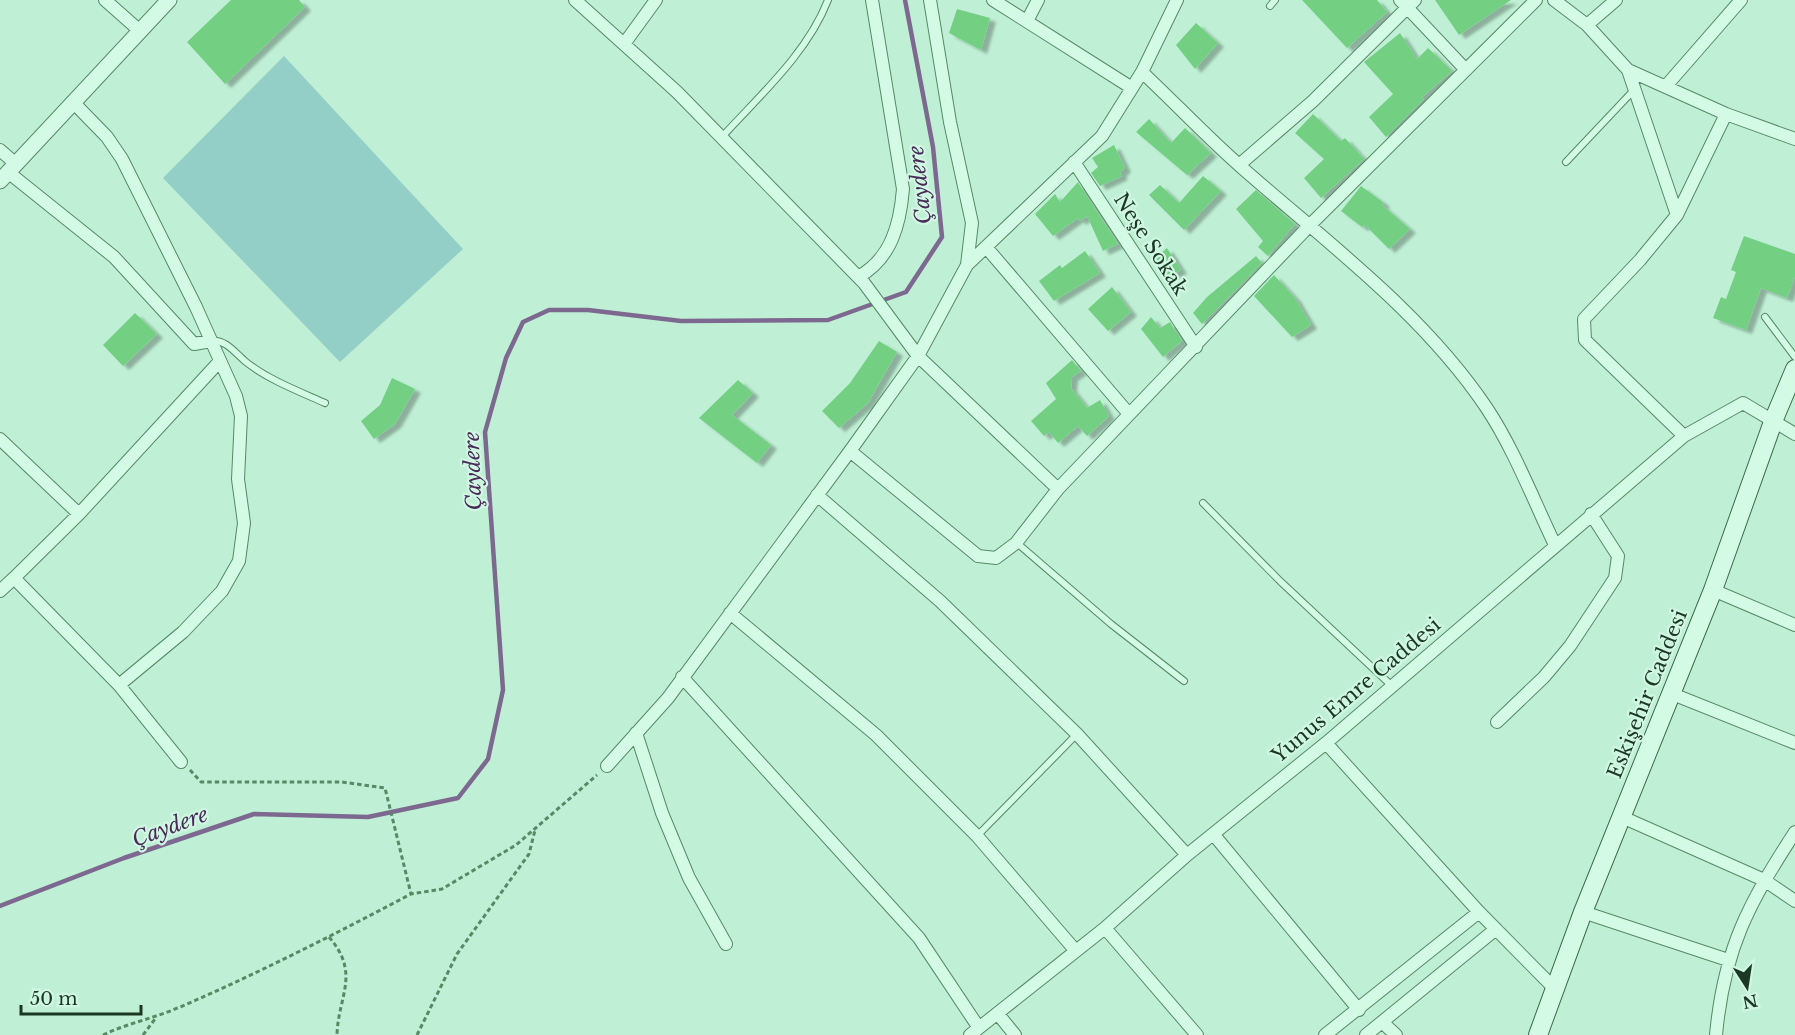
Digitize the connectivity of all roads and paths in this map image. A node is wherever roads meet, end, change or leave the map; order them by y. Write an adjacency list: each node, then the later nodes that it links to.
1 (105, 0): 18 (street)
2 (169, 0): 18 (street)
3 (575, 0): 19 (street)
4 (656, 0): 19 (street)
5 (828, 0): 28 (lane)
6 (872, 0): 39 (street)
7 (930, 0): 38 (street)
8 (993, 0): 16 (street)
9 (1038, 0): 16 (street)
10 (1177, 0): 22 (street)
11 (1536, 0): 20 (street)
12 (1554, 0): 17 (street)
13 (1616, 0): 17 (street)
14 (1741, 0): 23 (street)
15 (1408, 3): 20 (street); 33 (street)
16 (1027, 21): 24 (street)
17 (1587, 25): 21 (street)
18 (140, 31): 26 (street)
19 (624, 44): 28 (street)
20 (1466, 70): 36 (street)
21 (1628, 70): 23 (street); 25 (street)
22 (1142, 72): 24 (street); 33 (street)
23 (1666, 86): 27 (street)
24 (1132, 88): 31 (street)
25 (1635, 90): 32 (lane); 35 (street)
26 (73, 102): 34 (street); 41 (street)
27 (1726, 114): 29 (street); 35 (street)
28 (721, 138): 39 (street)
29 (1795, 139)
30 (0, 150): 34 (street)
31 (1074, 162): 37 (street); 42 (street, Neşe Sokak)
32 (1566, 162)
33 (1239, 165): 36 (street)
34 (8, 173): 41 (street)
35 (1677, 214): 51 (street)
36 (1310, 225): 42 (street); 60 (street)
37 (986, 247): 38 (street); 48 (street)
38 (967, 265): 43 (street)
39 (861, 280): 43 (street)
40 (1765, 317): 44 (lane)
41 (211, 341): 45 (street); 47 (lane)
42 (1196, 347): 48 (street)
43 (918, 356): 53 (street); 54 (street)
44 (1795, 357)
45 (219, 362): 57 (street); 68 (street)
46 (1795, 369): 49 (main road, Eskişehir Caddesi)
47 (325, 403)
48 (1129, 414): 54 (street)
49 (1774, 419): 50 (street); 51 (street, Yunus Emre Caddesi); 62 (main road, Eskişehir Caddesi)
50 (1795, 434)
51 (1683, 436): 58 (street, Yunus Emre Caddesi)
52 (0, 439): 57 (street)
53 (850, 451): 55 (street); 59 (street)
54 (1058, 489): 59 (street)
55 (818, 495): 64 (street); 73 (street)
56 (1203, 503): 69 (lane)
57 (79, 514): 61 (street)
58 (1591, 514): 60 (street, Yunus Emre Caddesi); 71 (street)
59 (1016, 543): 67 (lane)
60 (1555, 545): 69 (street, Yunus Emre Caddesi)
61 (14, 578): 63 (street); 68 (street)
62 (1713, 590): 65 (street); 70 (main road, Eskişehir Caddesi)
63 (0, 591)
64 (729, 613): 66 (street); 82 (street)
65 (1795, 624)
66 (682, 677): 72 (street); 100 (street)
67 (1184, 681)
68 (119, 685): 76 (street)
69 (1392, 686): 74 (street, Yunus Emre Caddesi)
70 (1670, 693): 75 (street); 78 (main road, Eskişehir Caddesi)
71 (1497, 722)
72 (636, 733): 77 (street); 92 (street)
73 (1077, 734): 82 (lane); 83 (street)
74 (1326, 743): 81 (street, Yunus Emre Caddesi); 87 (street)
75 (1795, 743)
76 (181, 762): 85 (path)
77 (608, 766): 79 (path)
78 (1622, 817): 84 (street); 88 (main road, Eskişehir Caddesi)
79 (535, 830): 85 (path); 104 (path)
80 (1795, 832): 84 (street)
81 (1214, 835): 83 (street, Yunus Emre Caddesi); 96 (street)
82 (977, 836): 93 (street)
83 (1187, 855): 89 (street, Yunus Emre Caddesi)
84 (1764, 880): 86 (street); 94 (street)
85 (411, 894): 91 (path)
86 (1795, 901)
87 (1479, 912): 90 (street); 96 (street)
88 (1583, 912): 94 (street); 95 (main road, Eskişehir Caddesi)
89 (1105, 928): 93 (street, Yunus Emre Caddesi); 106 (street)
90 (1496, 929): 95 (street); 99 (street)
91 (329, 937): 98 (path); 103 (path)
92 (726, 944)
93 (1075, 950): 97 (street, Yunus Emre Caddesi)
94 (1728, 960): 111 (street)
95 (1555, 989): 110 (main road, Eskişehir Caddesi)
96 (1359, 1010): 107 (street)
97 (998, 1014): 100 (street, Yunus Emre Caddesi); 105 (street)
98 (156, 1018): 101 (path); 102 (path)
99 (1382, 1022): 108 (street); 109 (street)
100 (975, 1031)
101 (103, 1035)
102 (143, 1035)
103 (337, 1035)
104 (417, 1035)
105 (1015, 1035)
106 (1197, 1035)
107 (1325, 1035)
108 (1366, 1035)
109 (1395, 1035)
110 (1538, 1035)
111 (1716, 1035)

